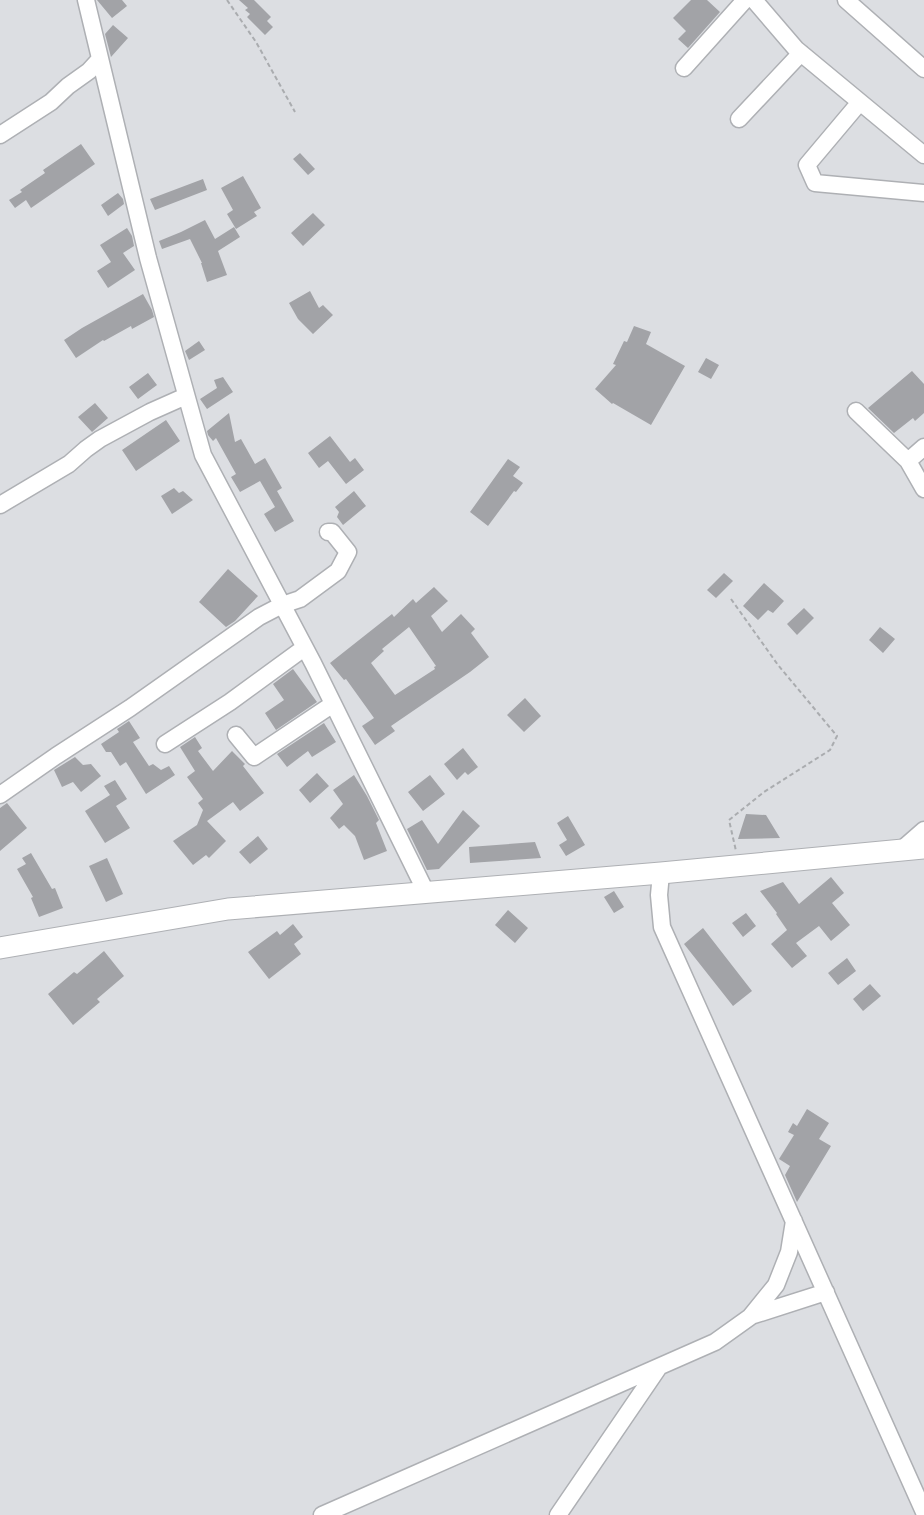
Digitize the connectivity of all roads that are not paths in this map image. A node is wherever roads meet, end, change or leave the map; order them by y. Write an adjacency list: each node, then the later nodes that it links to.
1 (86, 0): 6 (street)
2 (745, 0): 7 (street)
3 (754, 0): 5 (street)
4 (846, 0): 8 (street)
5 (801, 53): 9 (street); 10 (street)
6 (100, 59): 11 (street); 14 (street)
7 (684, 68)
8 (924, 69)
9 (860, 102): 12 (street); 13 (street)
10 (739, 119)
11 (0, 135)
12 (924, 155)
13 (924, 193)
14 (186, 396): 19 (street); 21 (street)
15 (856, 411): 17 (street)
16 (924, 447): 17 (street)
17 (908, 461): 18 (street)
18 (924, 489)
19 (0, 505)
20 (328, 532): 21 (street)
21 (282, 605): 22 (street); 26 (street)
22 (304, 648): 23 (street); 25 (street)
23 (333, 704): 24 (street); 31 (street)
24 (236, 735)
25 (165, 744)
26 (0, 795)
27 (924, 830): 29 (street)
28 (924, 848): 29 (main road)
29 (900, 851): 30 (main road)
30 (661, 873): 31 (main road); 33 (street)
31 (426, 892): 32 (main road)
32 (0, 948)
33 (794, 1221): 34 (street); 35 (street)
34 (826, 1292): 35 (street); 37 (street)
35 (750, 1317): 36 (street)
36 (660, 1366): 38 (street); 39 (street)
37 (924, 1512)
38 (322, 1515)
39 (558, 1515)

